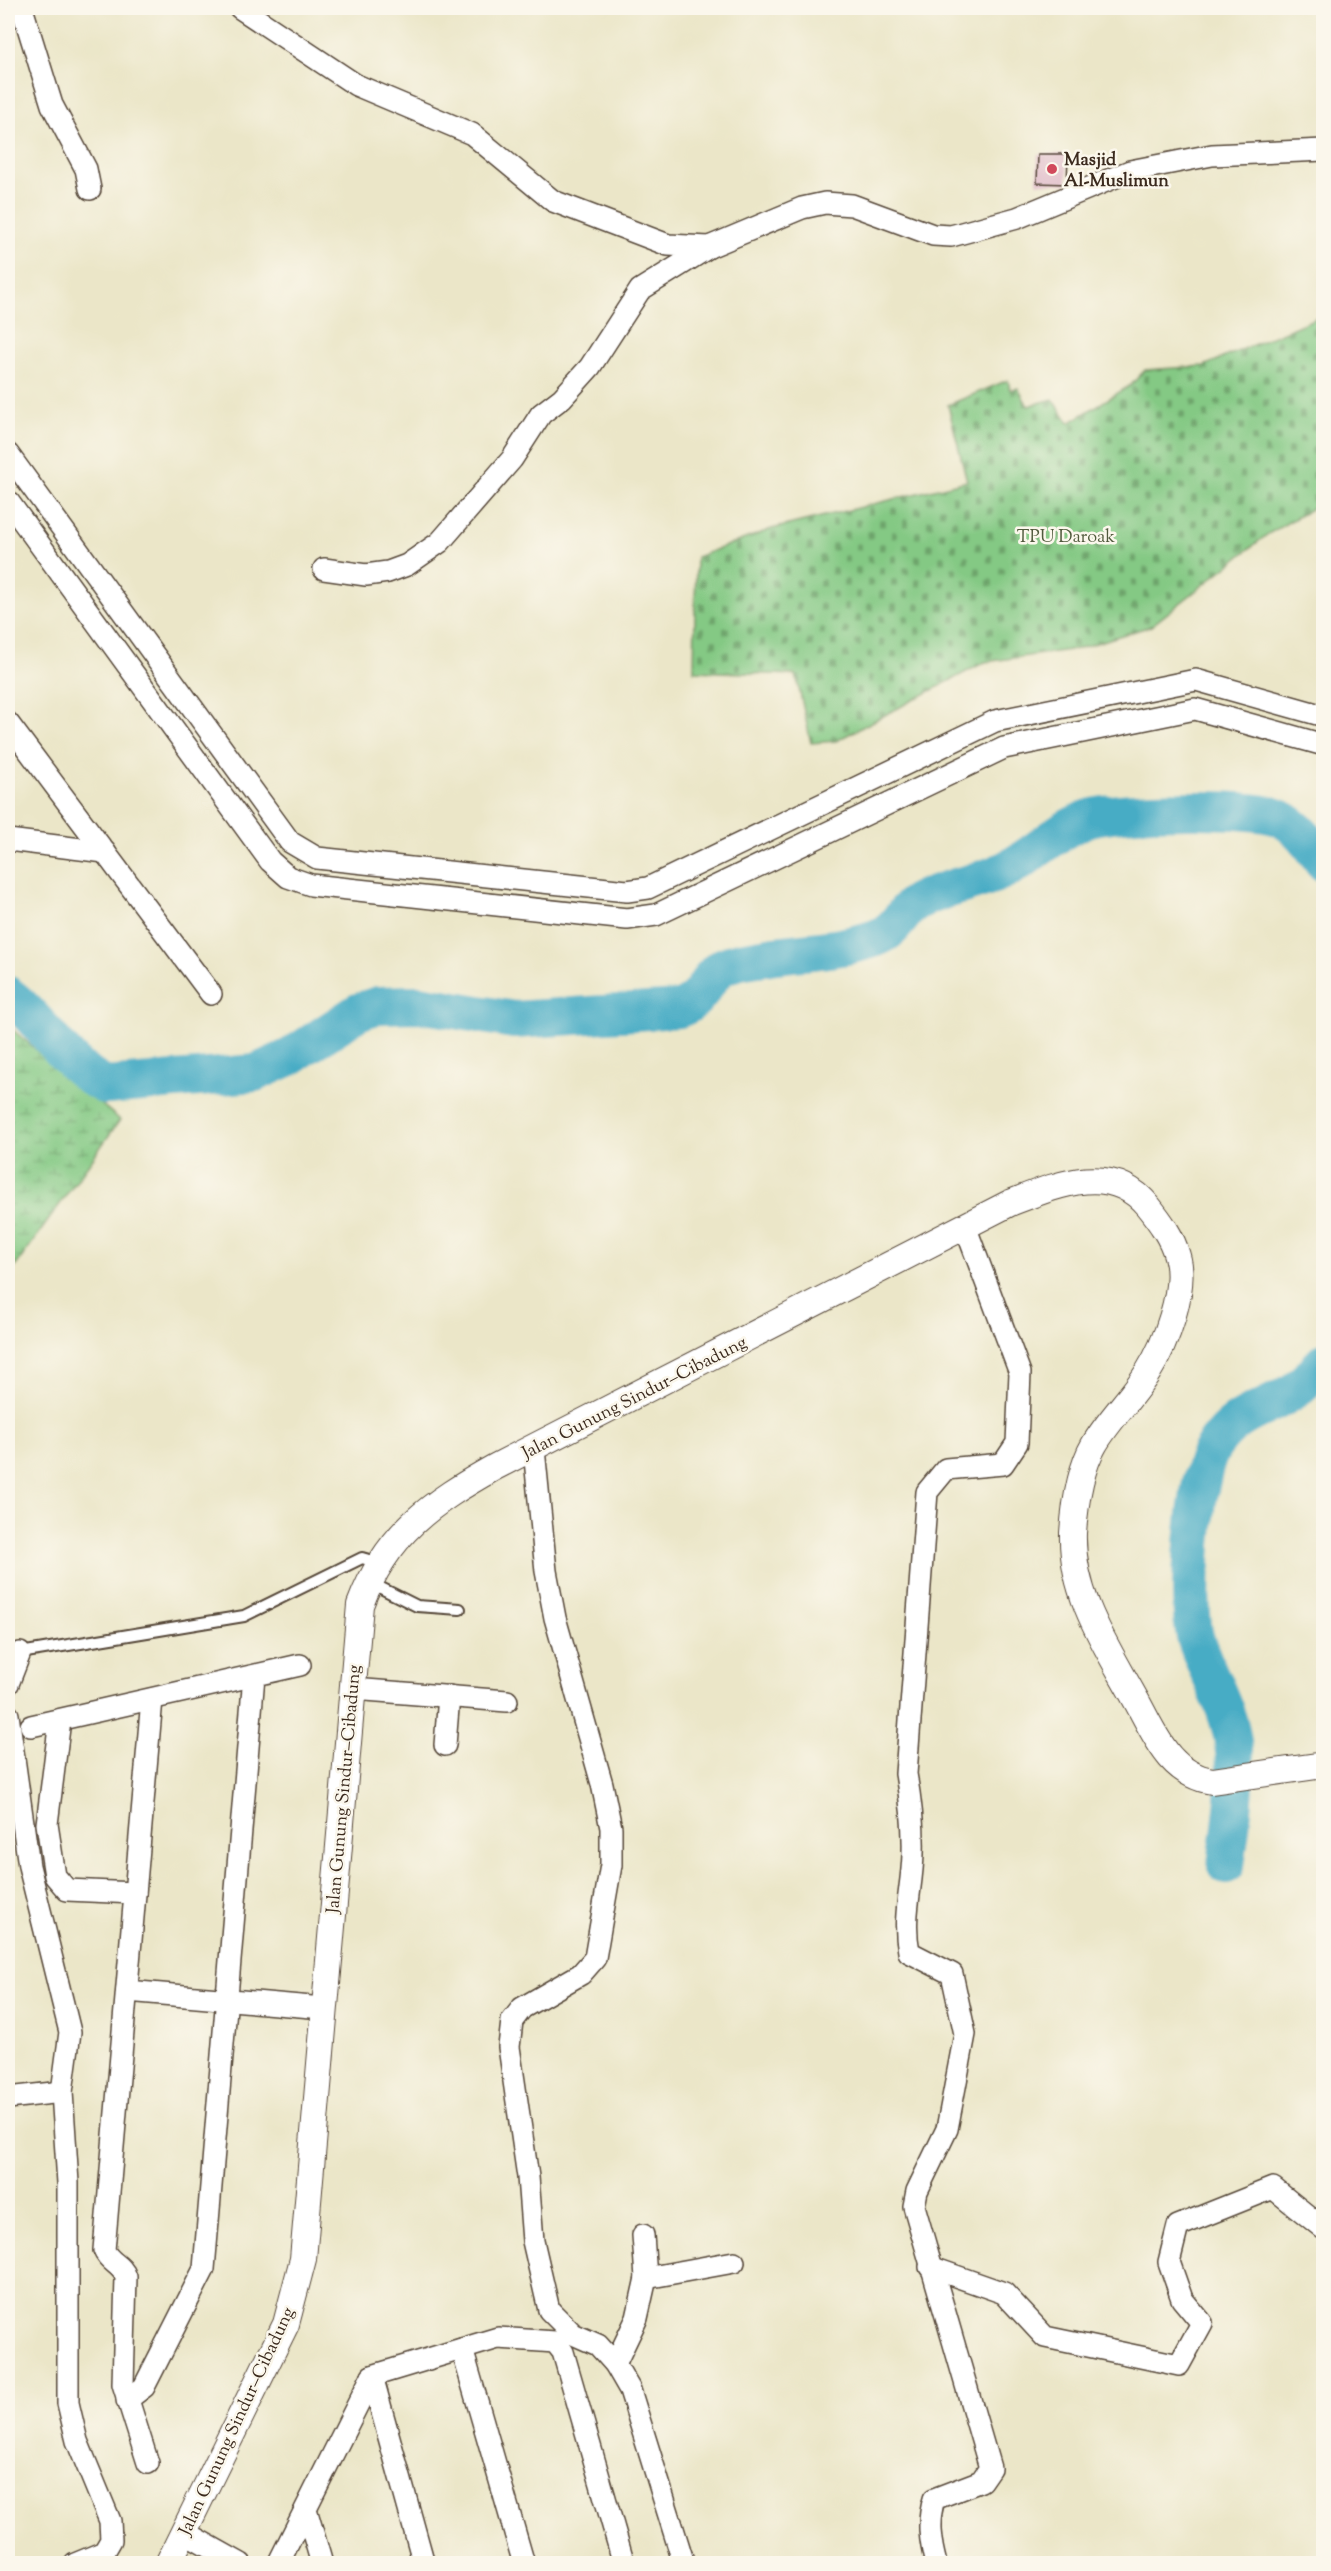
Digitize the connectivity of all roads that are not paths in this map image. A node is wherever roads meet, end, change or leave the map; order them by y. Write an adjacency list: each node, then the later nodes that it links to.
1 (22, 8): 4 (street)
2 (240, 8): 5 (street)
3 (1323, 150): 5 (street)
4 (90, 189)
5 (709, 247): 8 (street)
6 (8, 454): 9 (street)
7 (8, 501): 11 (street)
8 (324, 569)
9 (1323, 716)
10 (8, 723): 13 (street)
11 (1323, 745)
12 (8, 840): 13 (street)
13 (105, 852): 14 (street)
14 (211, 994)
15 (965, 1226): 16 (street, Jalan Gunung Sindur–Cibadung); 31 (street, Jalan Gunung Sindur–Cibadung); 41 (street)
16 (534, 1449): 17 (street, Jalan Gunung Sindur–Cibadung); 44 (street)
17 (374, 1572): 18 (lane); 19 (lane); 23 (street, Jalan Gunung Sindur–Cibadung)
18 (460, 1609)
19 (14, 1650): 22 (street)
20 (300, 1665): 21 (street)
21 (254, 1676): 25 (street); 34 (street)
22 (8, 1684)
23 (353, 1689): 24 (street); 35 (street, Jalan Gunung Sindur–Cibadung)
24 (449, 1696): 26 (street); 30 (street)
25 (153, 1699): 28 (street); 32 (street)
26 (507, 1701)
27 (8, 1715): 36 (street)
28 (60, 1720): 29 (street); 32 (street)
29 (31, 1726)
30 (445, 1745)
31 (1323, 1765)
32 (135, 1893): 33 (street)
33 (127, 1991): 34 (street); 46 (street)
34 (226, 1999): 35 (street); 46 (street)
35 (323, 2008): 49 (street, Jalan Gunung Sindur–Cibadung)
36 (62, 2092): 37 (street); 50 (street)
37 (8, 2098)
38 (1323, 2229): 41 (street)
39 (643, 2235): 42 (street)
40 (734, 2262): 42 (street)
41 (930, 2267): 59 (street)
42 (646, 2278): 44 (street)
43 (462, 2349): 45 (street); 56 (street); 57 (street)
44 (615, 2364): 58 (street)
45 (372, 2376): 48 (street); 55 (street)
46 (127, 2400): 47 (street)
47 (148, 2463)
48 (306, 2509): 53 (street); 54 (street)
49 (184, 2532): 51 (street, Jalan Gunung Sindur–Cibadung); 52 (street)
50 (75, 2564)
51 (168, 2564)
52 (241, 2564)
53 (278, 2564)
54 (322, 2564)
55 (424, 2564)
56 (525, 2564)
57 (624, 2564)
58 (684, 2564)
59 (936, 2564)

